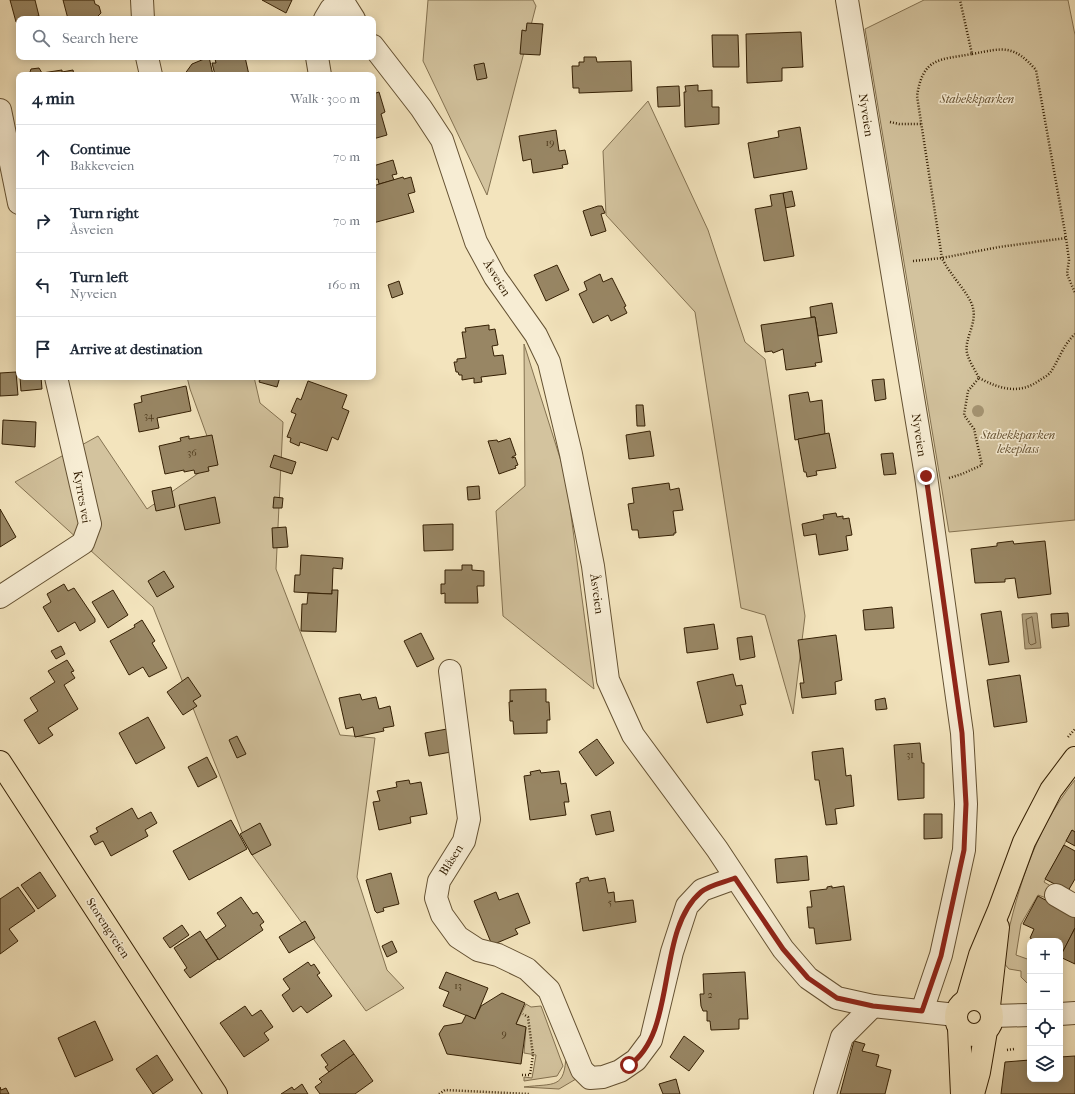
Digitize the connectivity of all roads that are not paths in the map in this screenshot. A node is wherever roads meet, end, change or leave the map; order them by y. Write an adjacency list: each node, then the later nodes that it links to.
1 (142, 0): 4 (street)
2 (342, 0): 5 (street); 6 (street)
3 (847, 0): 24 (street, Nyveien)
4 (143, 16)
5 (327, 16)
6 (352, 16)
7 (376, 50): 19 (street, Åsveien)
8 (148, 60): 10 (street)
9 (318, 60): 11 (street)
10 (150, 72)
11 (320, 72)
12 (0, 110): 13 (street)
13 (16, 188)
14 (57, 380): 15 (street, Kyrres vei)
15 (0, 597)
16 (450, 671): 19 (street, Blåsen)
17 (1075, 758): 22 (main road)
18 (0, 762): 30 (main road, Storengveien)
19 (735, 878): 23 (street, Åsveien)
20 (1056, 896): 21 (street)
21 (1075, 906)
22 (999, 910): 26 (main road); 29 (main road)
23 (873, 1006): 24 (street, Åsveien); 31 (street)
24 (922, 1011): 26 (street, Åsveien)
25 (1075, 1013): 27 (street)
26 (961, 1014): 29 (main road); 29 (main road); 32 (main road)
27 (1063, 1014)
28 (1027, 1015): 29 (street)
29 (989, 1018): 33 (main road)
30 (216, 1094)
31 (825, 1094)
32 (962, 1094)
33 (973, 1094)

